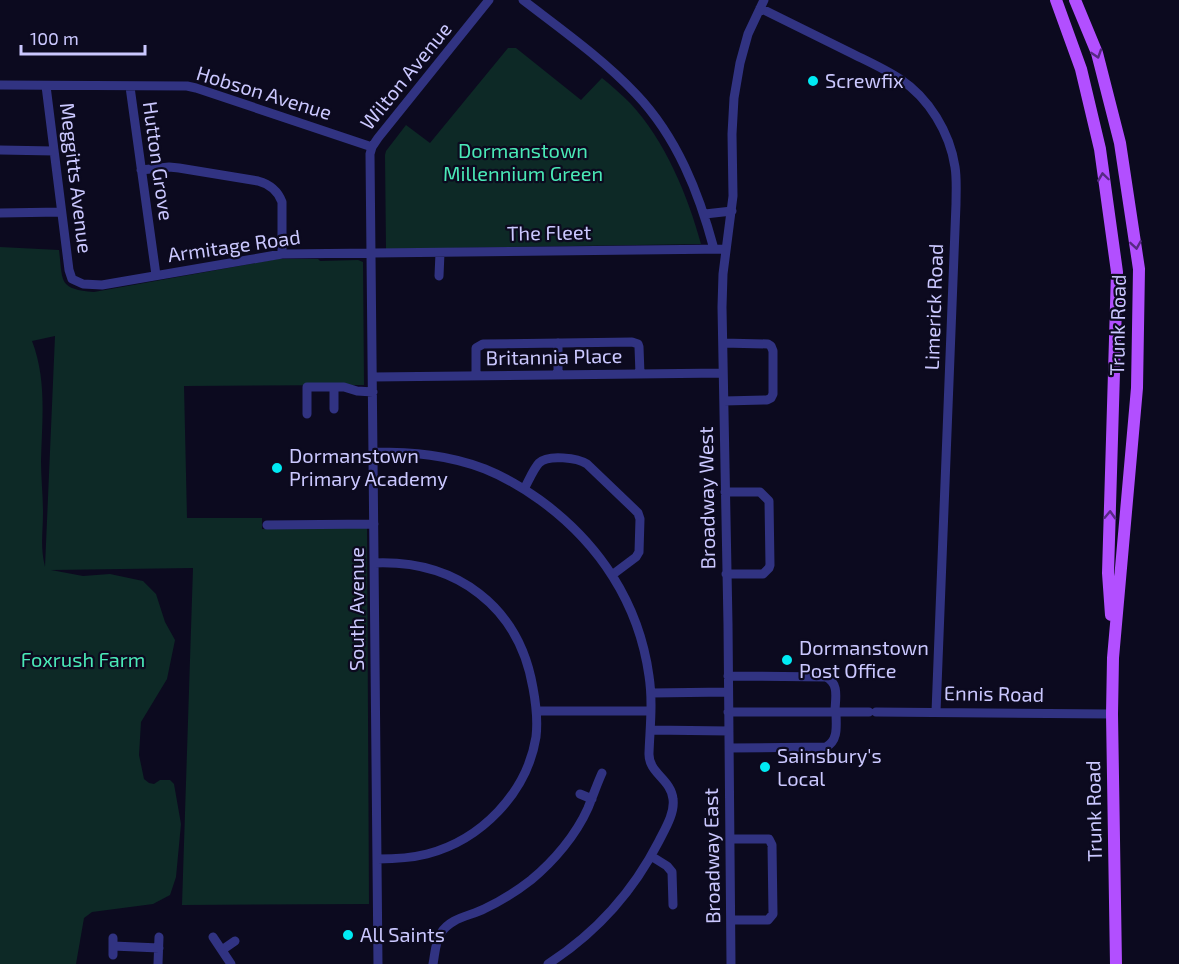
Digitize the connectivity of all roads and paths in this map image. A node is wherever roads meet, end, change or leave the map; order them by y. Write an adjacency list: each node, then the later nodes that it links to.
1 (489, 0): 9 (street, Wilton Avenue)
2 (523, 0): 16 (street)
3 (1056, 0): 45 (main road, Trunk Road, one-way to 3)
4 (1075, 0): 45 (main road, Trunk Road, one-way to 45)
5 (762, 4): 13 (street, Broadway West); 53 (street, Limerick Road)
6 (0, 86): 7 (street, Hobson Avenue)
7 (46, 86): 8 (street, Hobson Avenue); 11 (street, Meggitts Avenue)
8 (130, 87): 9 (street, Hobson Avenue); 12 (street, Hutton Grove)
9 (372, 147): 21 (street, Wilton Avenue)
10 (0, 150): 11 (street)
11 (54, 151): 14 (street, Meggitts Avenue)
12 (141, 170): 20 (street); 22 (street, Hutton Grove)
13 (732, 211): 16 (street); 18 (street, Broadway West)
14 (61, 212): 15 (street); 24 (street, Meggitts Avenue)
15 (0, 213)
16 (705, 214): 17 (street)
17 (714, 249): 18 (street, The Fleet); 19 (street, The Fleet)
18 (726, 249): 26 (street, Broadway West)
19 (440, 253): 21 (street, The Fleet); 23 (street)
20 (282, 254): 21 (street, Armitage Road); 22 (street, Armitage Road)
21 (372, 254): 31 (street, South Avenue)
22 (156, 275): 24 (street, Armitage Road)
23 (439, 276)
24 (102, 285)
25 (558, 343): 28 (street); 29 (street); 30 (street)
26 (723, 343): 27 (street, Broadway West); 34 (street)
27 (723, 373): 28 (street, Britannia Place); 34 (street, Broadway West)
28 (640, 374): 29 (street, Britannia Place)
29 (558, 375): 30 (street, Britannia Place)
30 (476, 376): 31 (street, Britannia Place)
31 (373, 377): 33 (street, South Avenue)
32 (334, 387): 33 (street); 35 (street); 36 (street)
33 (373, 392): 37 (street, South Avenue)
34 (724, 401): 39 (street, Broadway West)
35 (334, 409)
36 (307, 414)
37 (374, 452): 38 (street); 40 (street, South Avenue)
38 (524, 489): 44 (street); 44 (street)
39 (725, 492): 43 (street, Broadway West); 43 (street)
40 (374, 524): 41 (street); 42 (street, South Avenue)
41 (267, 525)
42 (375, 563): 49 (street); 63 (street, South Avenue)
43 (726, 574): 46 (street, Broadway West)
44 (612, 575): 48 (street)
45 (1113, 658): 54 (main road, Trunk Road)
46 (728, 676): 47 (street, Broadway West); 52 (street)
47 (728, 692): 48 (street); 51 (street, Broadway West)
48 (651, 693): 50 (street)
49 (537, 711): 50 (street); 63 (street)
50 (651, 711): 55 (street)
51 (728, 712): 52 (street, Ennis Road); 56 (street, Broadway West)
52 (835, 712): 53 (street, Ennis Road); 57 (street)
53 (936, 712): 54 (street, Ennis Road)
54 (1112, 714): 78 (main road, Trunk Road)
55 (651, 730): 56 (street); 62 (street)
56 (729, 731): 57 (street, Broadway West)
57 (729, 748): 61 (street, Broadway East)
58 (602, 773): 60 (street)
59 (580, 794): 60 (street)
60 (592, 798): 75 (street)
61 (730, 839): 65 (street, Broadway East); 65 (street)
62 (651, 856): 64 (street); 76 (street)
63 (378, 859): 74 (street, South Avenue)
64 (673, 905)
65 (731, 920): 77 (street, Broadway East)
66 (159, 937): 70 (street)
67 (213, 937): 71 (street)
68 (235, 941): 71 (street)
69 (113, 946): 70 (street)
70 (159, 948): 72 (street)
71 (222, 950): 73 (street)
72 (158, 964)
73 (231, 964)
74 (378, 964)
75 (432, 964)
76 (548, 964)
77 (731, 964)
78 (1116, 964)

